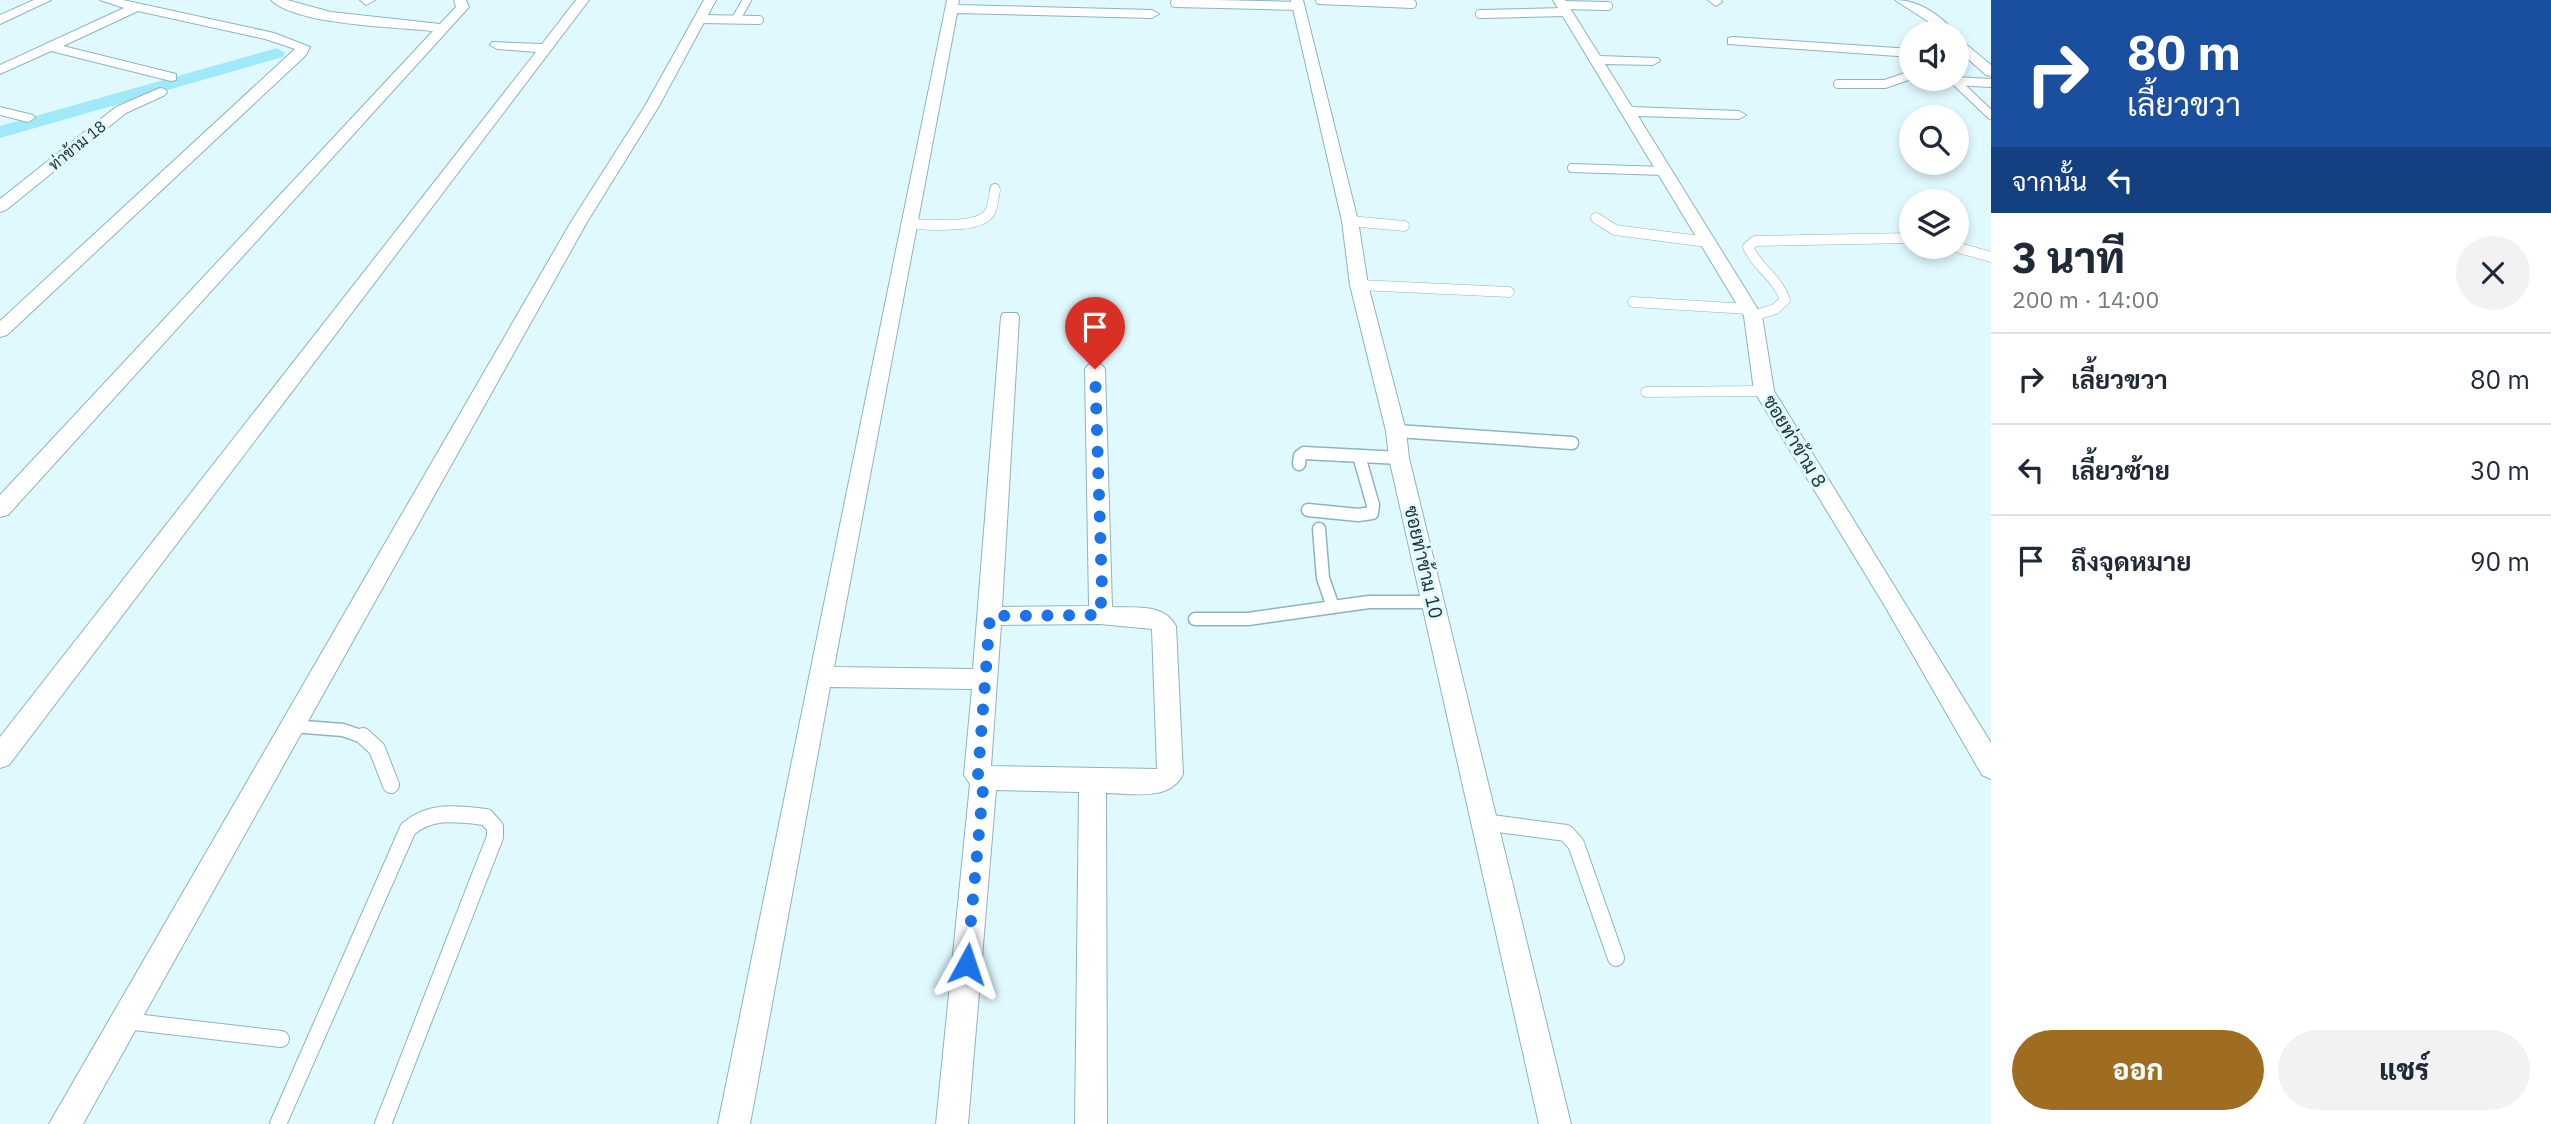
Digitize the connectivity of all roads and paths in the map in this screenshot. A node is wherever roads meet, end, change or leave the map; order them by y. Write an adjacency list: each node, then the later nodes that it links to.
1 (45, 0): 21 (street)
2 (106, 0): 16 (street)
3 (276, 0): 24 (street)
4 (460, 0): 24 (street)
5 (583, 0): 28 (street)
6 (747, 0): 20 (lane)
7 (1320, 0): 13 (lane)
8 (1901, 0): 23 (street)
9 (1175, 3): 10 (lane)
10 (1257, 3): 11 (lane)
11 (1297, 3): 53 (street, ซอยท่าข้าม 10)
12 (952, 4): 18 (street); 54 (street)
13 (1412, 4)
14 (1562, 5): 15 (lane); 19 (lane); 32 (street, ซอยท่าข้าม 8)
15 (1608, 6)
16 (136, 7): 27 (street); 65 (street)
17 (705, 9): 20 (lane); 84 (street)
18 (1152, 14)
19 (1480, 14)
20 (736, 19): 22 (lane)
21 (0, 20)
22 (759, 20)
23 (1936, 21)
24 (443, 27): 74 (street)
25 (1733, 41): 30 (street)
26 (497, 45): 28 (street)
27 (50, 47): 34 (street); 36 (street)
28 (545, 48): 85 (street)
29 (1969, 51): 31 (street)
30 (1899, 52)
31 (1972, 54): 35 (street)
32 (1595, 60): 33 (street); 44 (street, ซอยท่าข้าม 8)
33 (1653, 61)
34 (0, 71)
35 (1991, 72)
36 (171, 77)
37 (1899, 79): 40 (lane)
38 (1969, 81): 39 (lane)
39 (1991, 83)
40 (1838, 84)
41 (1966, 91): 46 (lane)
42 (160, 92): 51 (street, ท่าข้าม 18)
43 (0, 111): 47 (street)
44 (1625, 111): 45 (street); 49 (street, ซอยท่าข้าม 8)
45 (1739, 115)
46 (1991, 115)
47 (28, 118)
48 (1572, 168): 49 (lane)
49 (1663, 172): 57 (street, ซอยท่าข้าม 8)
50 (995, 188): 54 (lane)
51 (0, 207)
52 (1596, 218): 57 (lane)
53 (1350, 221): 55 (lane); 60 (street, ซอยท่าข้าม 10)
54 (910, 224): 82 (street)
55 (1404, 226)
56 (1899, 238): 63 (lane)
57 (1707, 242): 63 (street, ซอยท่าข้าม 8)
58 (1969, 251): 59 (lane)
59 (1991, 257)
60 (1359, 285): 61 (lane); 69 (street, ซอยท่าข้าม 10)
61 (1509, 292)
62 (1633, 302): 63 (lane)
63 (1751, 312): 67 (street, ซอยท่าข้าม 8)
64 (1010, 317): 80 (street)
65 (0, 331)
66 (1095, 369): 79 (street)
67 (1764, 391): 68 (lane); 86 (street, ซอยท่าข้าม 8)
68 (1646, 392)
69 (1396, 431): 70 (lane); 72 (street, ซอยท่าข้าม 10)
70 (1572, 443)
71 (1359, 456): 72 (lane); 73 (lane); 75 (lane)
72 (1399, 458): 77 (street, ซอยท่าข้าม 10)
73 (1299, 464)
74 (0, 509)
75 (1308, 510)
76 (1319, 528): 78 (lane)
77 (1433, 601): 78 (lane); 90 (street, ซอยท่าข้าม 10)
78 (1333, 607): 81 (lane)
79 (1100, 615): 80 (street); 88 (street)
80 (990, 616): 83 (street)
81 (1195, 619)
82 (821, 677): 83 (street); 97 (street)
83 (985, 679): 87 (street)
84 (292, 726): 89 (lane); 92 (street)
85 (0, 757)
86 (1991, 767)
87 (984, 778): 88 (street); 98 (street)
88 (1093, 779): 99 (street)
89 (391, 785)
90 (1483, 822): 91 (lane); 100 (street, ซอยท่าข้าม 10)
91 (1616, 958)
92 (126, 1021): 93 (lane); 94 (street)
93 (282, 1039)
94 (65, 1124)
95 (278, 1124): 96 (lane)
96 (383, 1124)
97 (734, 1124)
98 (952, 1124)
99 (1091, 1124)
100 (1555, 1124)

